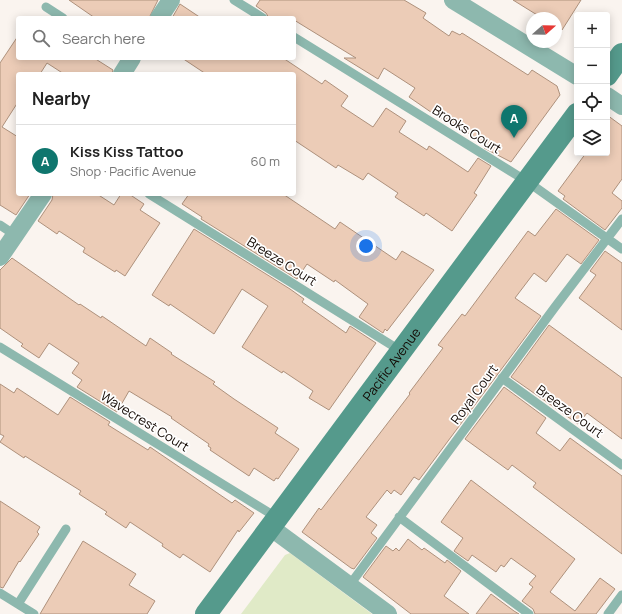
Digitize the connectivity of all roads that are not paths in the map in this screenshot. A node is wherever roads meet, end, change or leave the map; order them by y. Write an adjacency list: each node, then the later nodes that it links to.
1 (171, 0): 6 (street)
2 (234, 0): 7 (lane)
3 (453, 0): 11 (street)
4 (46, 8): 5 (lane)
5 (60, 16)
6 (160, 16)
7 (260, 16)
8 (296, 38): 15 (lane, Brooks Court)
9 (622, 54): 10 (main road)
10 (610, 71)
11 (574, 74)
12 (610, 98): 13 (street)
13 (622, 106)
14 (574, 118): 15 (main road, Pacific Avenue)
15 (528, 182): 20 (lane, Brooks Court); 24 (main road, Pacific Avenue)
16 (41, 196): 19 (street)
17 (152, 196): 24 (lane, Breeze Court)
18 (622, 219): 20 (lane, Royal Court)
19 (7, 230): 22 (street)
20 (608, 239): 21 (lane, Brooks Court); 25 (lane, Royal Court)
21 (622, 249)
22 (0, 257)
23 (0, 346): 28 (lane, Wavecrest Court)
24 (401, 351): 28 (main road, Pacific Avenue)
25 (502, 378): 26 (lane, Breeze Court); 27 (lane, Royal Court)
26 (622, 466)
27 (399, 517): 30 (lane, Royal Court); 37 (lane)
28 (273, 522): 30 (street); 35 (main road, Pacific Avenue)
29 (66, 529): 33 (lane)
30 (349, 586): 36 (street)
31 (0, 593): 33 (lane)
32 (622, 595): 38 (lane)
33 (18, 604): 34 (lane)
34 (34, 614)
35 (206, 614)
36 (388, 614)
37 (529, 614)
38 (608, 614)

